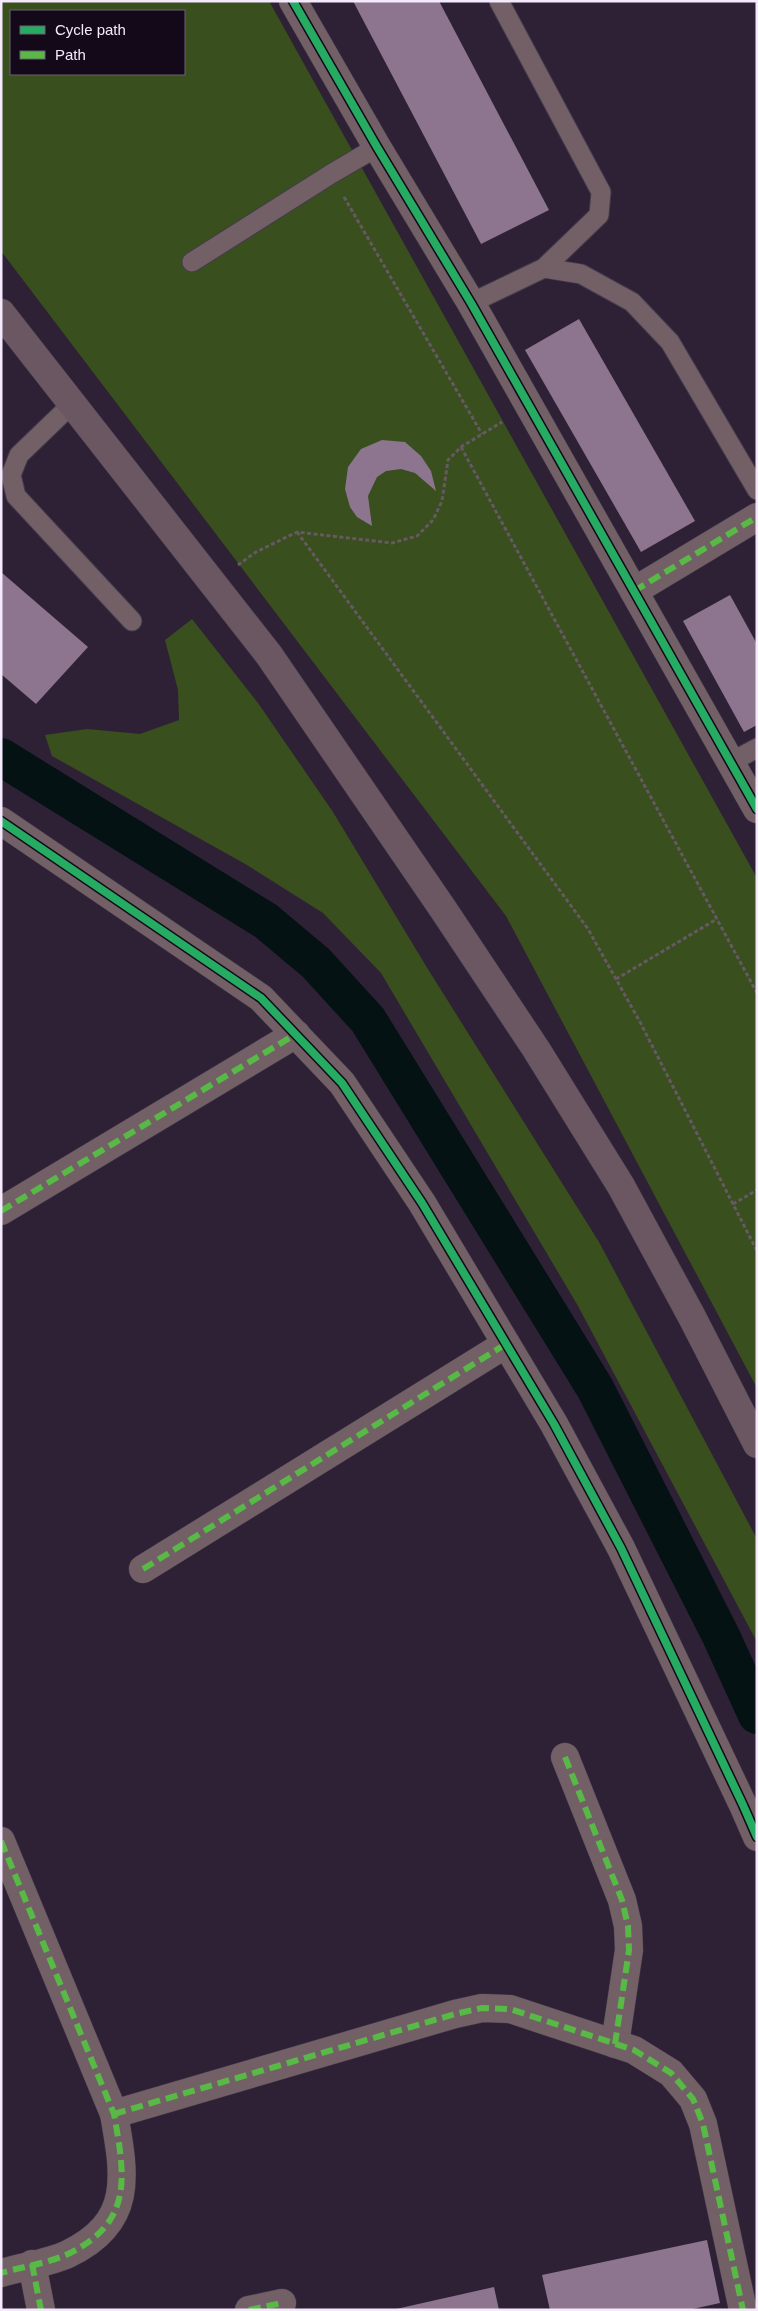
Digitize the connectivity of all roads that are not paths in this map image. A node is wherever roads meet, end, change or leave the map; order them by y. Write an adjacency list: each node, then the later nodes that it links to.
1 (293, 1): 3 (street)
2 (499, 1): 5 (lane)
3 (377, 147): 4 (lane); 6 (street)
4 (192, 262)
5 (544, 268): 6 (lane); 9 (lane)
6 (471, 303): 11 (street)
7 (1, 314): 8 (main road)
8 (72, 404): 12 (lane); 20 (main road)
9 (757, 490)
10 (757, 517): 11 (street)
11 (634, 591): 14 (street)
12 (132, 621)
13 (757, 748): 14 (lane)
14 (730, 762): 15 (street)
15 (757, 809)
16 (1, 821): 17 (street)
17 (296, 1034): 18 (street); 19 (street)
18 (1, 1212)
19 (506, 1344): 21 (street); 23 (street)
20 (757, 1444)
21 (143, 1569)
22 (566, 1757): 25 (street)
23 (757, 1838)
24 (1, 1841): 26 (street)
25 (615, 2044): 26 (street); 32 (street)
26 (114, 2114): 27 (street)
27 (32, 2264): 28 (street); 30 (street)
28 (1, 2272)
29 (282, 2303): 31 (street)
30 (41, 2310)
31 (249, 2310)
32 (743, 2310)

